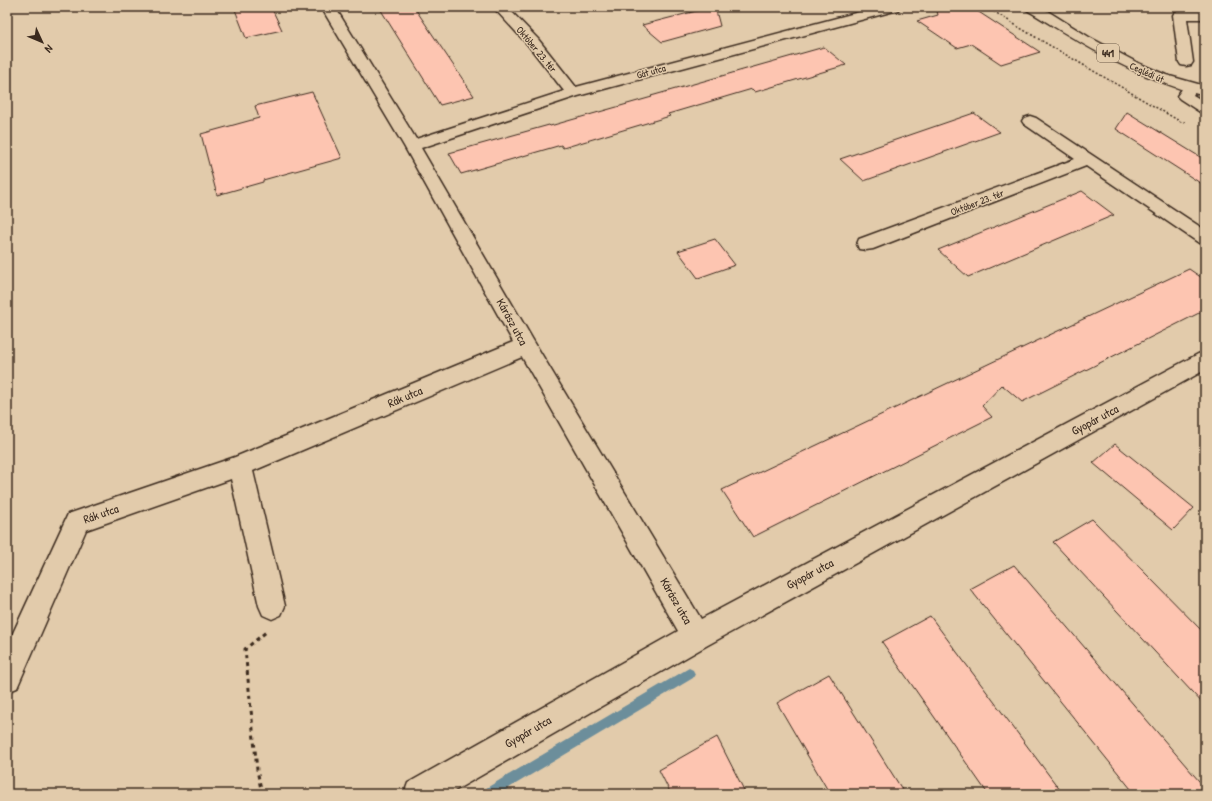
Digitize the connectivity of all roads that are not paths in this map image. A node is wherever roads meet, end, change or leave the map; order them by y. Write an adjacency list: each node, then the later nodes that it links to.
1 (328, 7): 13 (street, Kárász utca)
2 (500, 7): 10 (street, Október 23. tér)
3 (892, 7): 5 (street, Gát utca)
4 (1032, 7): 8 (street, Ceglédi út / 441)
5 (871, 9): 10 (street, Gát utca)
6 (1205, 15): 7 (street)
7 (1186, 62)
8 (1190, 88): 9 (street, Ceglédi út / 441); 11 (street)
9 (1205, 91)
10 (573, 92): 13 (street, Gát utca)
11 (1205, 108)
12 (1030, 121): 14 (street)
13 (412, 146): 17 (street, Kárász utca)
14 (1087, 160): 15 (street); 16 (street, Október 23. tér)
15 (1205, 239)
16 (866, 244)
17 (526, 346): 19 (street, Rák utca); 21 (street, Kárász utca)
18 (1205, 360): 21 (street, Gyopár utca)
19 (240, 466): 20 (street); 22 (street, Rák utca)
20 (272, 606)
21 (696, 636): 23 (street, Gyopár utca)
22 (7, 678)
23 (419, 794)

